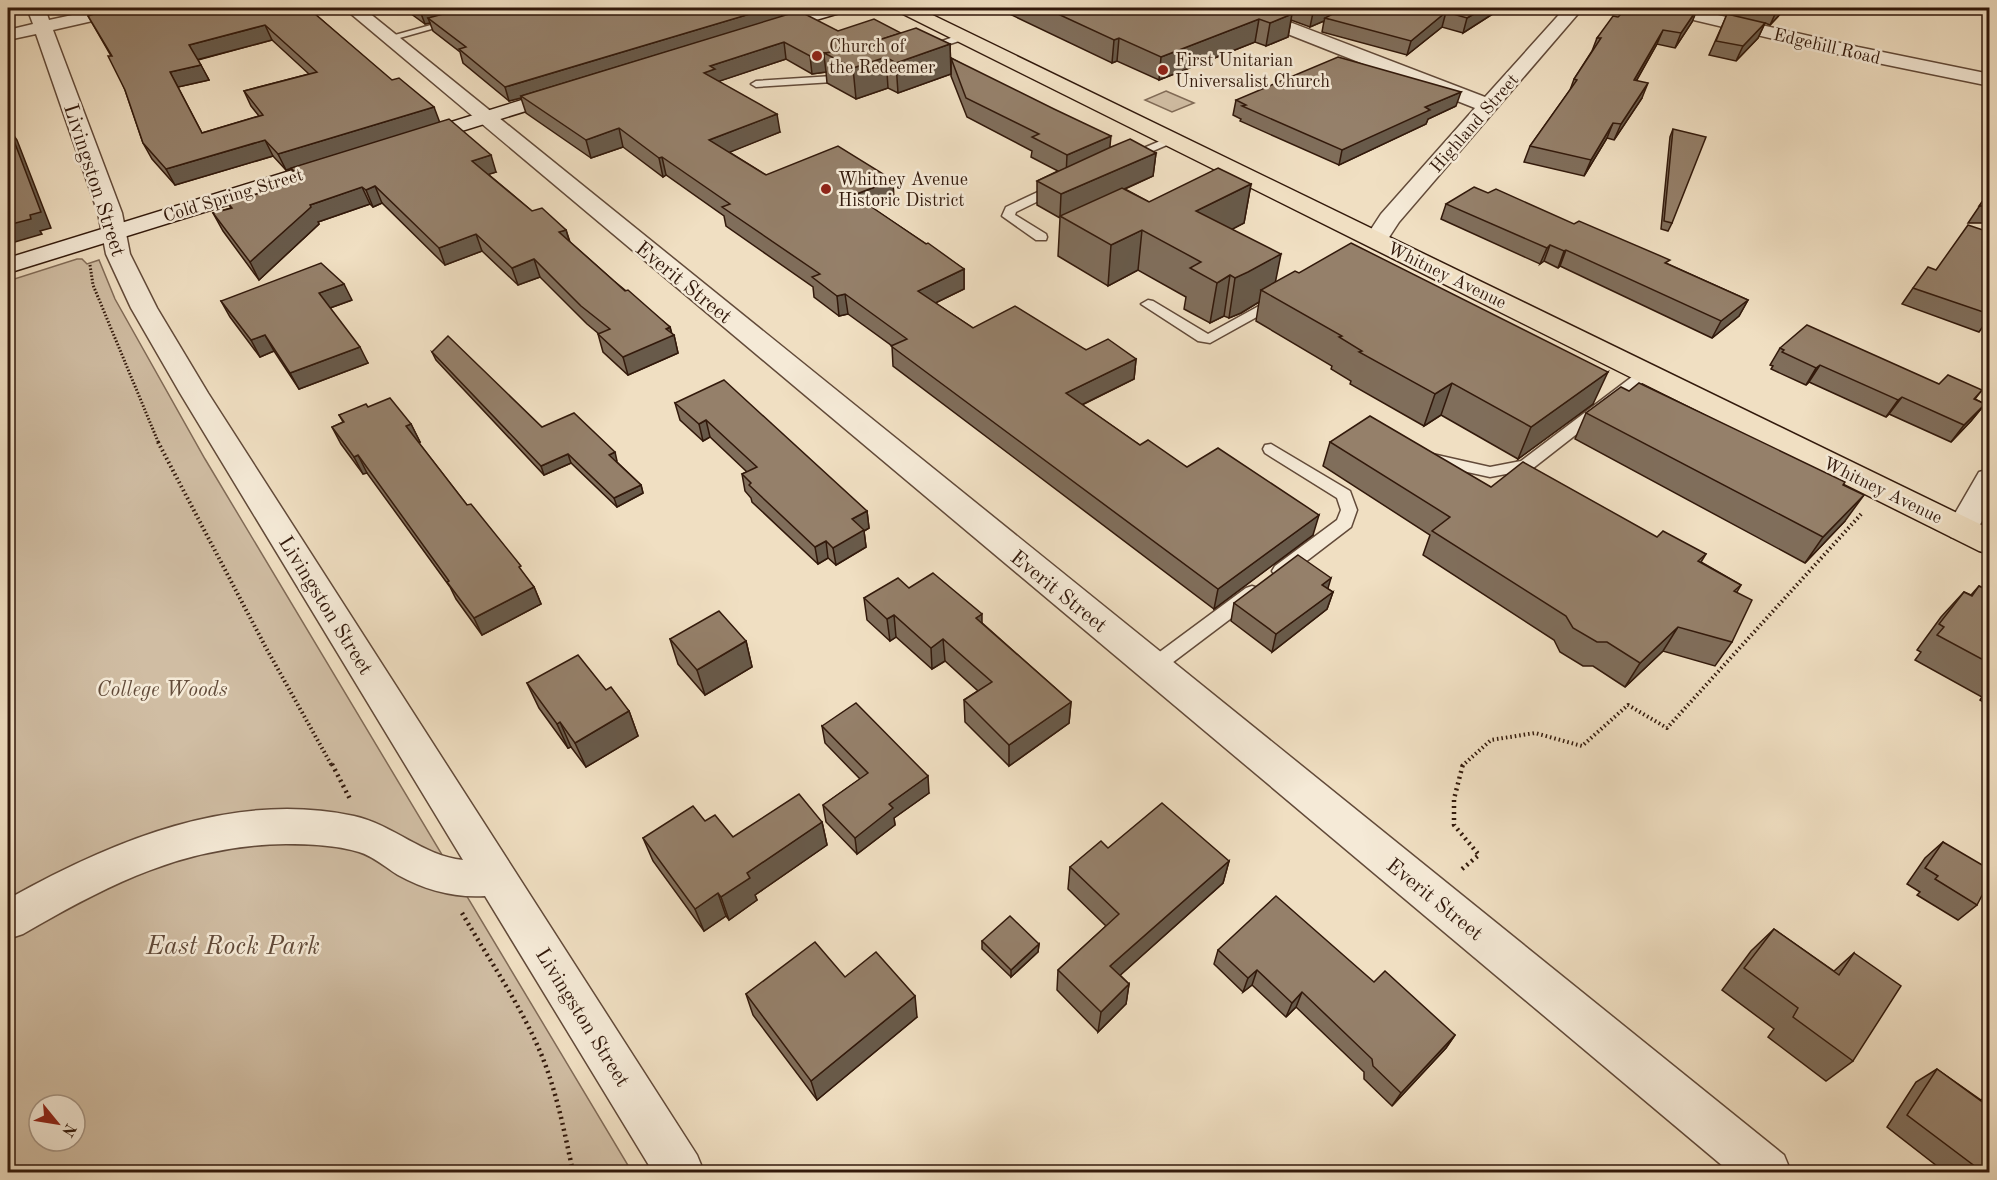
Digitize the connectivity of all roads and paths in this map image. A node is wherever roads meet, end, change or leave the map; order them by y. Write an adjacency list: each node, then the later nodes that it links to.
1 (126, 8): 9 (street)
2 (353, 8): 13 (street, Everit Street)
3 (501, 8): 13 (lane)
4 (837, 8): 11 (street)
5 (905, 8): 12 (main road, Whitney Avenue)
6 (1238, 8): 19 (street)
7 (1574, 8): 19 (street, Highland Street)
8 (1666, 8): 16 (street, Edgehill Road)
9 (39, 17): 10 (street); 26 (street, Livingston Street)
10 (8, 35)
11 (747, 36)
12 (964, 36): 14 (lane); 21 (main road, Whitney Avenue)
13 (389, 38): 20 (street, Everit Street)
14 (908, 56)
15 (863, 71): 17 (lane)
16 (1989, 80)
17 (756, 84)
18 (589, 85): 20 (street)
19 (1489, 106): 28 (street, Highland Street)
20 (484, 118): 22 (street); 39 (street, Everit Street)
21 (1172, 139): 24 (lane); 28 (main road, Whitney Avenue)
22 (398, 144)
23 (353, 159): 26 (street, Cold Spring Street)
24 (1113, 162)
25 (1071, 180): 27 (lane)
26 (114, 233): 30 (street, Cold Spring Street); 43 (street, Livingston Street)
27 (1041, 237)
28 (1371, 244): 33 (main road, Whitney Avenue)
29 (90, 263): 40 (path)
30 (8, 266)
31 (1288, 294): 32 (lane)
32 (1148, 304)
33 (1646, 373): 35 (lane); 38 (main road, Whitney Avenue)
34 (1271, 449): 39 (lane)
35 (1412, 454)
36 (1989, 479): 38 (street)
37 (1863, 511): 41 (path)
38 (1976, 536)
39 (1153, 667): 47 (street, Everit Street)
40 (364, 836): 42 (street); 44 (street)
41 (1462, 869)
42 (430, 872): 43 (street); 45 (path)
43 (495, 876): 46 (street, Livingston Street)
44 (8, 920)
45 (573, 1173)
46 (680, 1173)
47 (1767, 1173)

